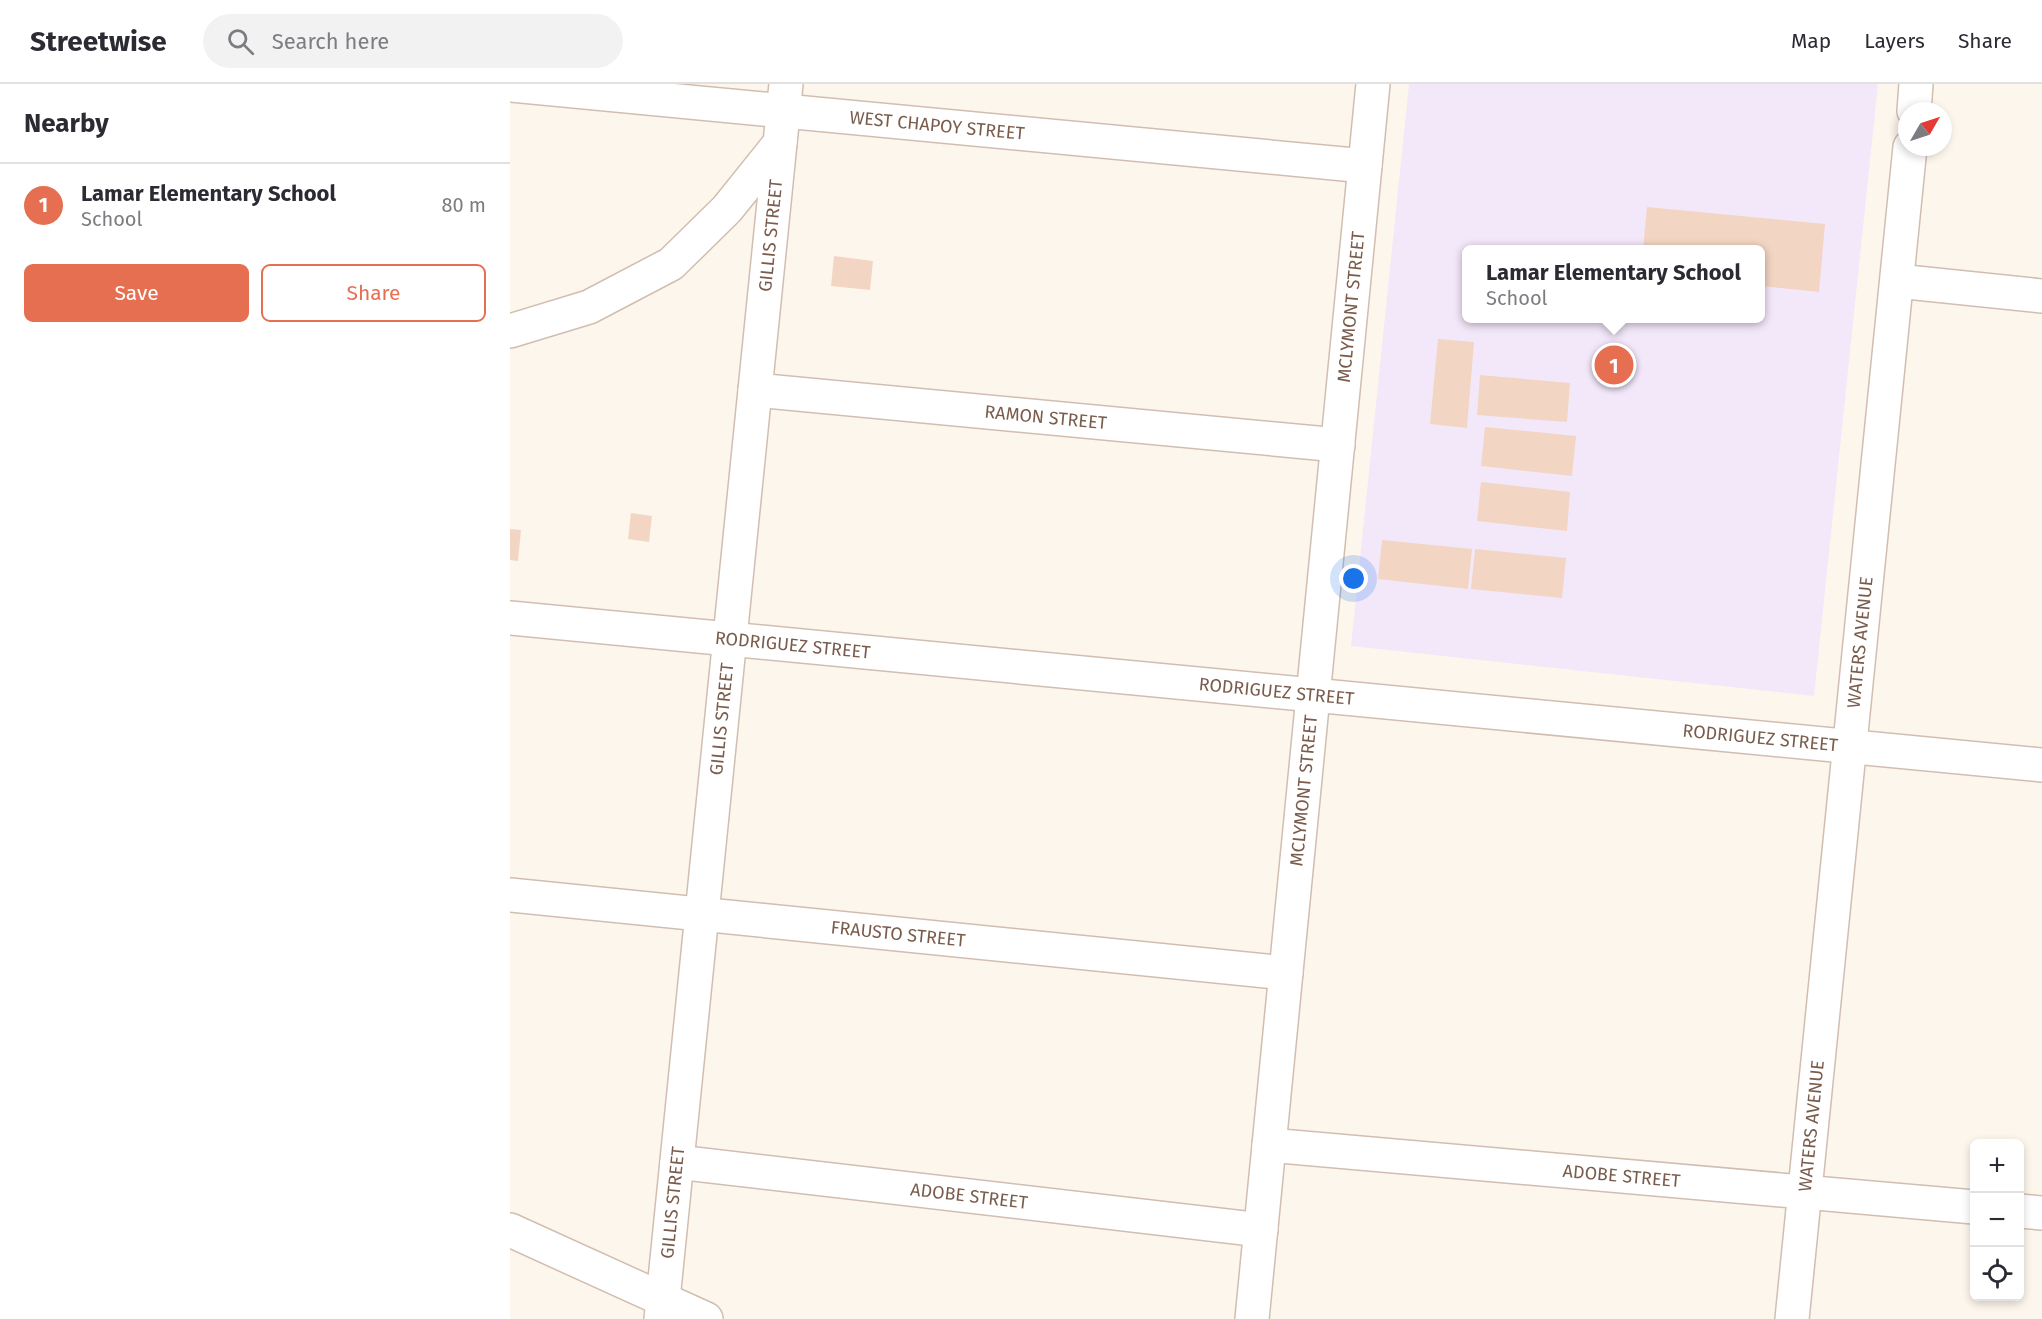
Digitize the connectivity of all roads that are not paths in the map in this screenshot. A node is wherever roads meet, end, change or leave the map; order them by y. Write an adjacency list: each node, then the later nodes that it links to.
1 (1373, 84): 7 (street, MCLYMONT STREET)
2 (1916, 84): 4 (street)
3 (510, 85): 5 (street, WEST CHAPOY STREET)
4 (1915, 102)
5 (783, 113): 7 (street, WEST CHAPOY STREET); 10 (street); 11 (street, GILLIS STREET)
6 (1909, 156): 8 (street, WATERS AVENUE)
7 (1365, 166): 12 (street, MCLYMONT STREET)
8 (1897, 281): 9 (street); 16 (street, WATERS AVENUE)
9 (2042, 296)
10 (510, 331)
11 (755, 390): 12 (street, RAMON STREET); 14 (street, GILLIS STREET)
12 (1338, 445): 15 (street, MCLYMONT STREET)
13 (510, 618): 14 (street, RODRIGUEZ STREET)
14 (730, 639): 15 (street, RODRIGUEZ STREET); 19 (street, GILLIS STREET)
15 (1313, 695): 16 (street, RODRIGUEZ STREET); 20 (street, MCLYMONT STREET)
16 (1850, 747): 17 (street, RODRIGUEZ STREET); 23 (street, WATERS AVENUE)
17 (2042, 765)
18 (510, 895): 19 (street, FRAUSTO STREET)
19 (702, 914): 20 (street, FRAUSTO STREET); 22 (street, GILLIS STREET)
20 (1286, 973): 21 (street, MCLYMONT STREET)
21 (1269, 1145): 23 (street, ADOBE STREET); 28 (street, MCLYMONT STREET)
22 (677, 1162): 28 (street, ADOBE STREET); 29 (street, GILLIS STREET)
23 (1805, 1192): 24 (street, ADOBE STREET); 32 (street, WATERS AVENUE)
24 (1970, 1207)
25 (2024, 1211): 26 (street)
26 (2042, 1213)
27 (510, 1230): 29 (street)
28 (1261, 1230): 31 (street, MCLYMONT STREET)
29 (662, 1310): 30 (street)
30 (706, 1319)
31 (1252, 1319)
32 (1792, 1319)

